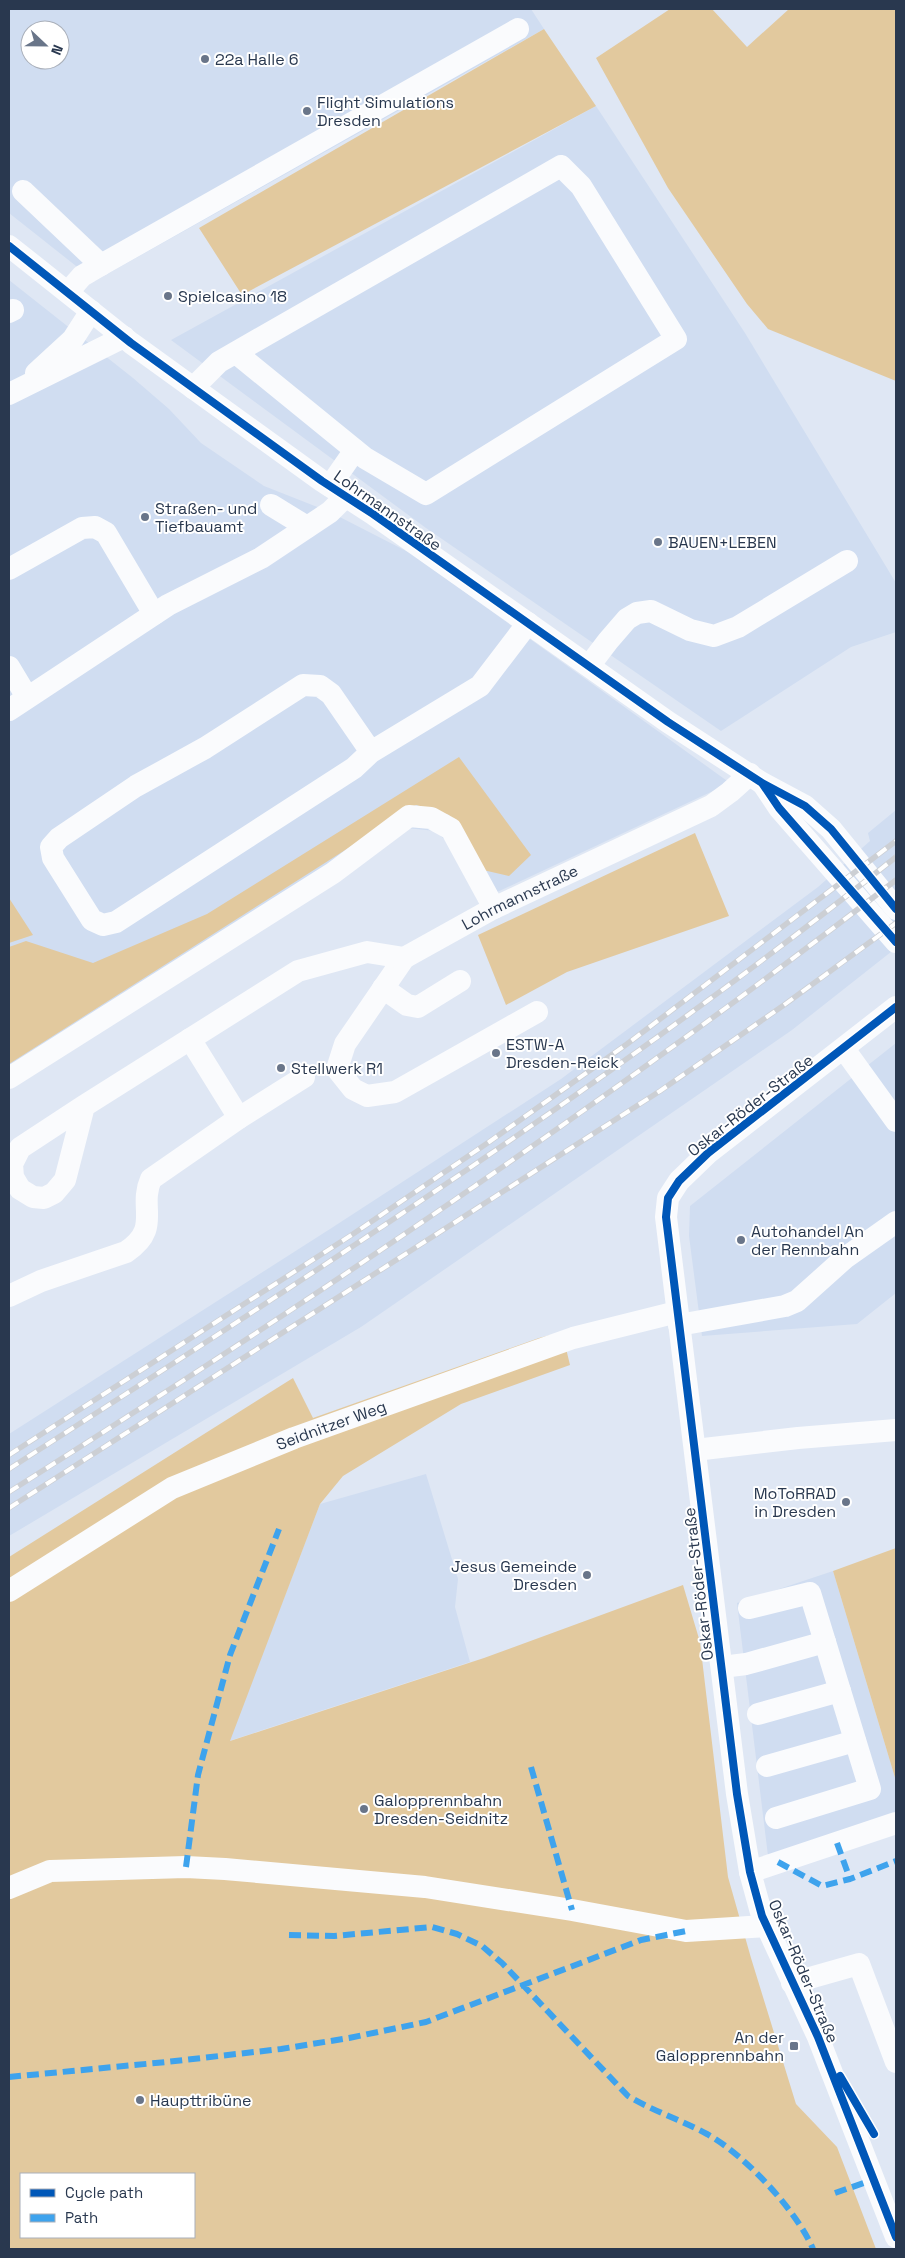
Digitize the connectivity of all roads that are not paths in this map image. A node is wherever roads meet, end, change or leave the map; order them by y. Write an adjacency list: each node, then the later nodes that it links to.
1 (518, 29): 4 (street)
2 (23, 192): 4 (street)
3 (9, 246): 5 (street, Lohrmannstraße)
4 (101, 265): 5 (street)
5 (68, 292): 6 (street, Lohrmannstraße)
6 (91, 310): 7 (street, Lohrmannstraße); 10 (street)
7 (124, 337): 9 (street, Lohrmannstraße); 10 (street)
8 (236, 353): 9 (street); 11 (street); 11 (street)
9 (193, 388): 12 (street, Lohrmannstraße)
10 (16, 390)
11 (355, 450): 12 (street)
12 (338, 491): 14 (street); 18 (street, Lohrmannstraße)
13 (271, 505): 14 (street)
14 (308, 527): 17 (street)
15 (847, 561): 19 (street)
16 (9, 569): 17 (street)
17 (154, 614): 21 (street)
18 (528, 622): 19 (street, Lohrmannstraße); 23 (street)
19 (589, 666): 24 (street, Lohrmannstraße)
20 (9, 667): 21 (street)
21 (27, 697): 22 (street)
22 (9, 710)
23 (371, 752): 23 (street)
24 (756, 778): 25 (street, Lohrmannstraße); 26 (street, Lohrmannstraße); 27 (street, Lohrmannstraße)
25 (494, 908): 28 (street, Lohrmannstraße); 36 (street)
26 (896, 909)
27 (896, 942)
28 (404, 958): 30 (street, Lohrmannstraße); 33 (street)
29 (460, 981): 30 (street)
30 (383, 988): 32 (street, Lohrmannstraße)
31 (896, 1007): 34 (street, Oskar-Röder-Straße)
32 (537, 1012)
33 (190, 1038): 37 (street); 38 (street)
34 (844, 1049): 39 (street); 42 (street, Oskar-Röder-Straße)
35 (304, 1077): 38 (street)
36 (9, 1078)
37 (84, 1106)
38 (239, 1118): 41 (street)
39 (896, 1121)
40 (896, 1222): 42 (street, Seidnitzer Weg)
41 (9, 1296)
42 (678, 1319): 44 (street, Oskar-Röder-Straße); 45 (street, Seidnitzer Weg)
43 (896, 1430): 44 (street)
44 (696, 1450): 48 (street, Oskar-Röder-Straße)
45 (9, 1590)
46 (750, 1608): 47 (street)
47 (825, 1642): 48 (street); 49 (street)
48 (722, 1667): 55 (street, Oskar-Röder-Straße)
49 (840, 1691): 50 (street); 51 (street)
50 (758, 1714)
51 (855, 1741): 52 (street); 53 (street)
52 (767, 1766)
53 (776, 1818)
54 (896, 1823): 55 (street)
55 (750, 1872): 57 (street, Oskar-Röder-Straße)
56 (9, 1888): 57 (street)
57 (766, 1926): 58 (street, Oskar-Röder-Straße)
58 (792, 1983): 59 (street); 60 (street, Oskar-Röder-Straße)
59 (896, 2062)
60 (896, 2237)

